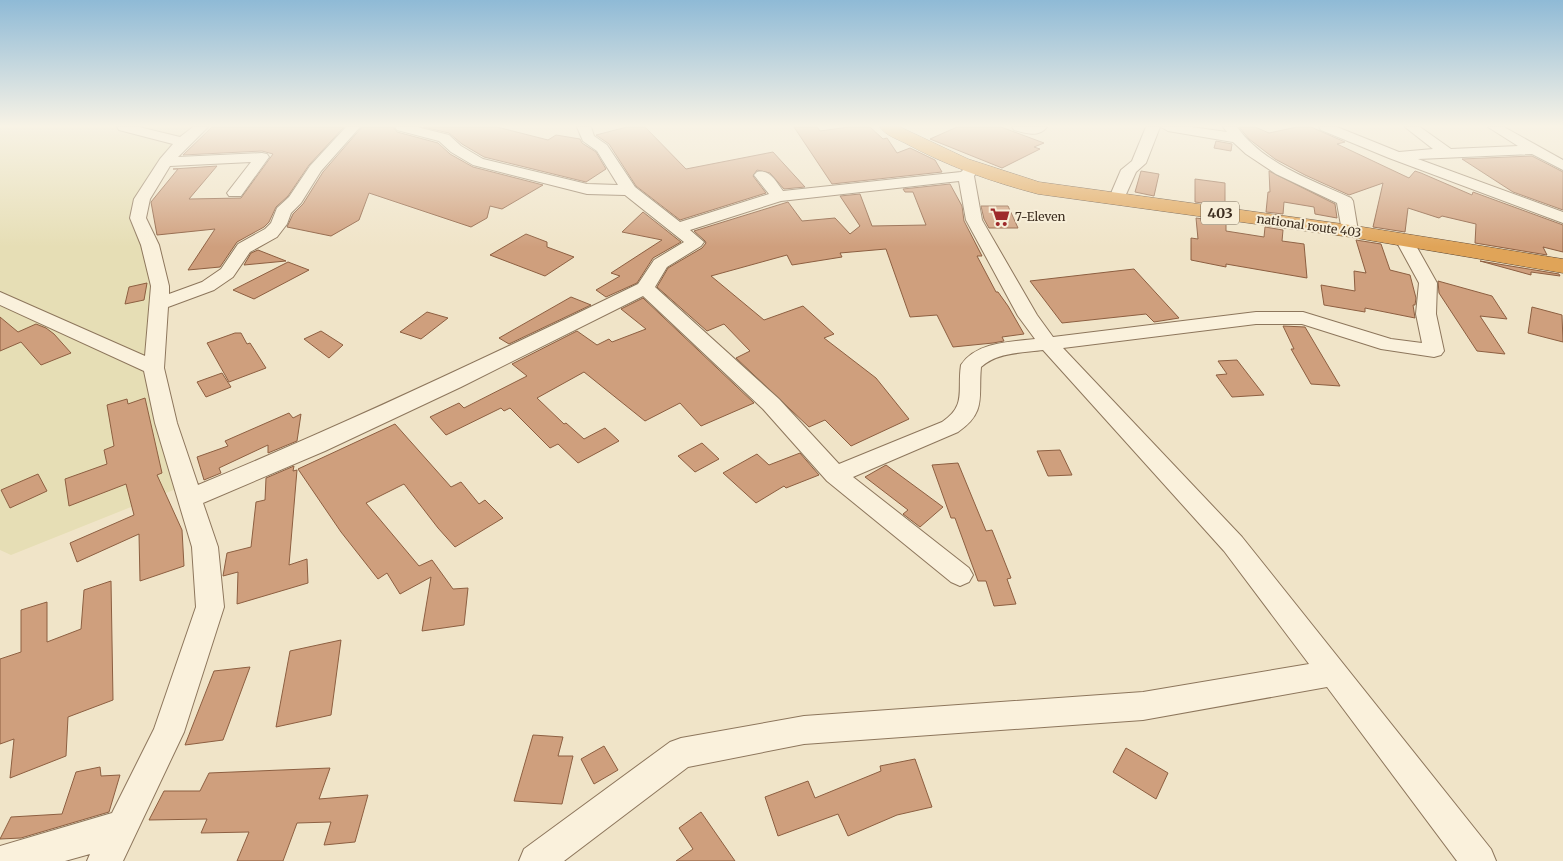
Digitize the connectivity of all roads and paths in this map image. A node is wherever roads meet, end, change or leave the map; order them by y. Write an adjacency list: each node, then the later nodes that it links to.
1 (162, 167): 23 (street)
2 (254, 167): 13 (street)
3 (317, 167): 23 (street)
4 (499, 167): 12 (street)
5 (614, 167): 12 (street)
6 (959, 167): 10 (highway, national route 403 / 403)
7 (1133, 167): 15 (street)
8 (1276, 167): 18 (street)
9 (1427, 167): 16 (street)
10 (969, 173): 14 (street); 15 (highway, national route 403 / 403); 24 (street)
11 (762, 175): 14 (street)
12 (629, 190): 17 (street)
13 (235, 193)
14 (779, 196): 17 (street)
15 (1117, 198): 18 (highway, national route 403 / 403)
16 (1563, 218)
17 (678, 228): 21 (street)
18 (1350, 231): 19 (highway, national route 403 / 403)
19 (1404, 239): 20 (highway, national route 403 / 403); 24 (street)
20 (1563, 266)
21 (645, 288): 26 (street); 27 (street)
22 (0, 298): 25 (street)
23 (160, 303): 25 (street)
24 (1048, 344): 26 (street); 29 (street)
25 (154, 368): 27 (street)
26 (835, 475): 28 (street)
27 (191, 498): 30 (street)
28 (960, 575)
29 (1334, 672): 33 (street); 34 (street)
30 (123, 828): 31 (street); 32 (street)
31 (5, 861)
32 (104, 861)
33 (536, 861)
34 (1479, 861)

